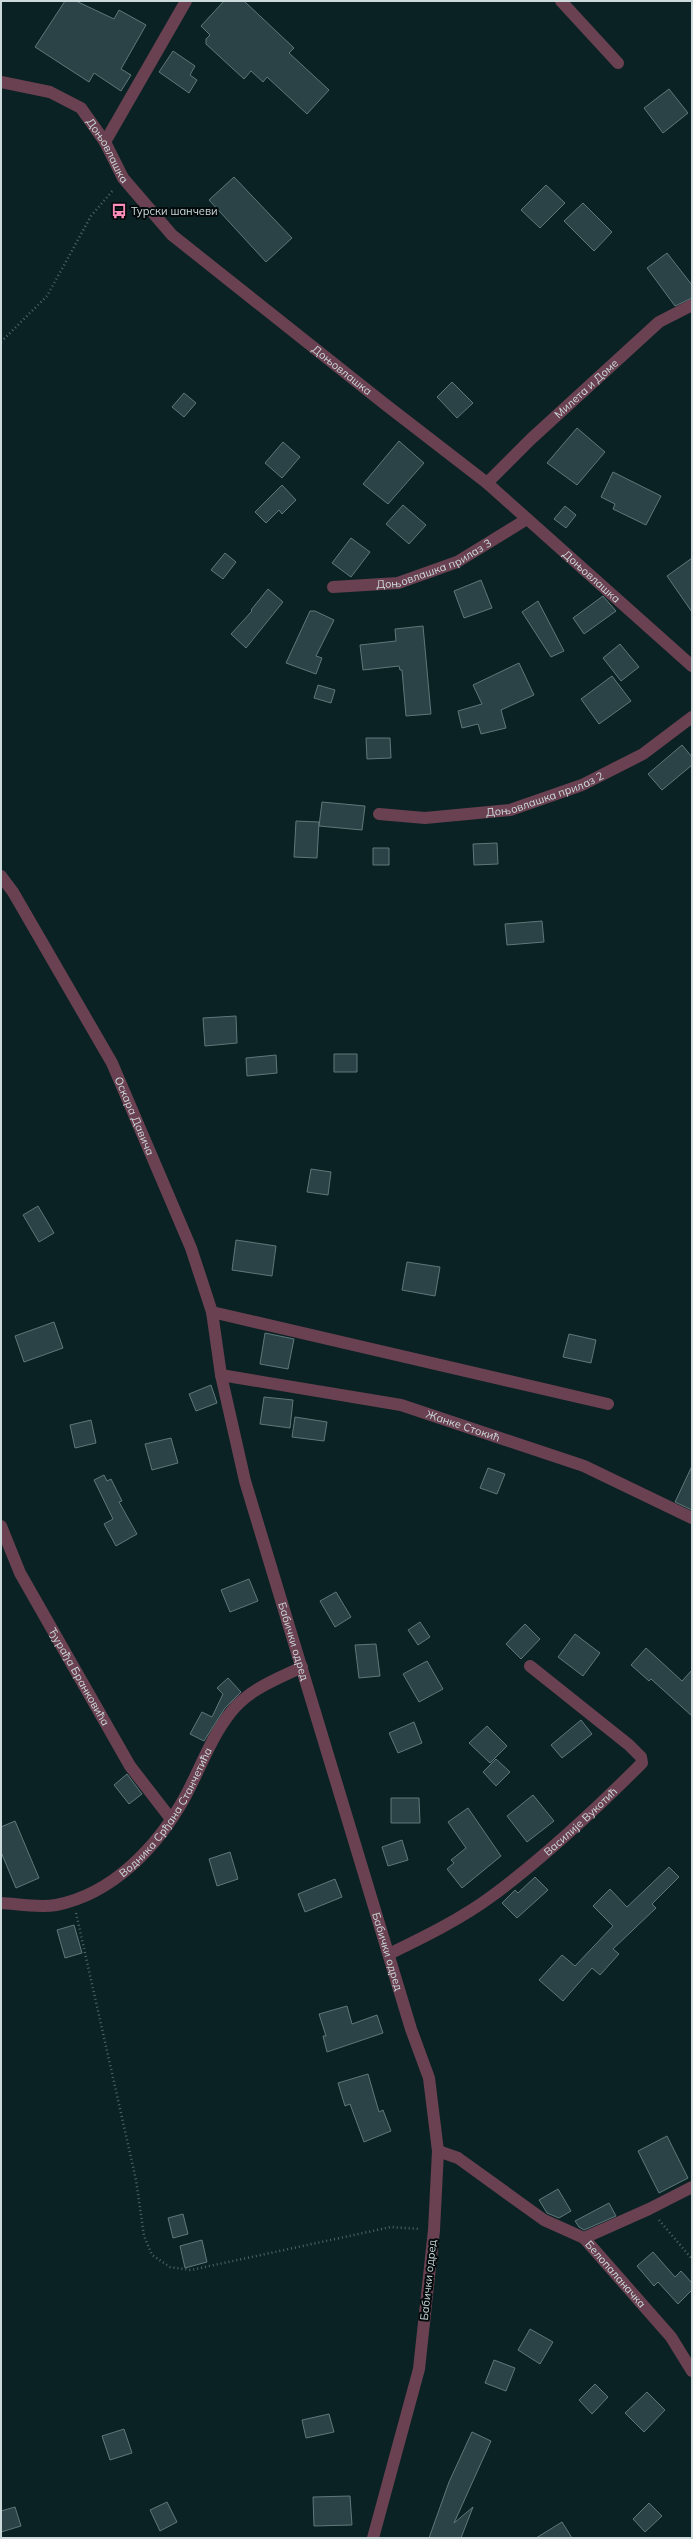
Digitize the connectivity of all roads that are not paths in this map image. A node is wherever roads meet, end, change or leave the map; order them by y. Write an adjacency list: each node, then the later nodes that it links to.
1 (186, 1): 5 (street)
2 (560, 1): 3 (street)
3 (618, 63)
4 (1, 82): 5 (street, Доњовлашка)
5 (105, 142): 7 (street, Доњовлашка)
6 (692, 305): 7 (street, Милета и Доме)
7 (488, 483): 8 (street, Доњовлашка)
8 (527, 519): 9 (street, Доњовлашка прилаз 3); 10 (street, Доњовлашка)
9 (333, 588)
10 (692, 666)
11 (692, 717): 12 (street, Доњовлашка прилаз 2)
12 (379, 814)
13 (1, 876): 14 (street, Оскара Давича)
14 (212, 1312): 15 (street, Оскара Давича); 16 (street)
15 (222, 1375): 17 (street, Жанке Стокић); 20 (street, Бабички одред)
16 (608, 1404)
17 (692, 1518)
18 (1, 1526): 21 (street, Ђурађа Бранковића)
19 (530, 1666): 23 (street, Василије Вукотић)
20 (302, 1667): 21 (street, Водника Срђана Станчетића); 23 (street, Бабички одред)
21 (171, 1819): 22 (street, Водника Срђана Станчетића)
22 (1, 1903)
23 (389, 1954): 24 (street, Бабички одред)
24 (438, 2151): 26 (street, Белопаланачка); 28 (street, Бабички одред)
25 (692, 2187): 26 (street)
26 (584, 2238): 27 (street, Белопаланачка)
27 (692, 2371)
28 (373, 2538)

